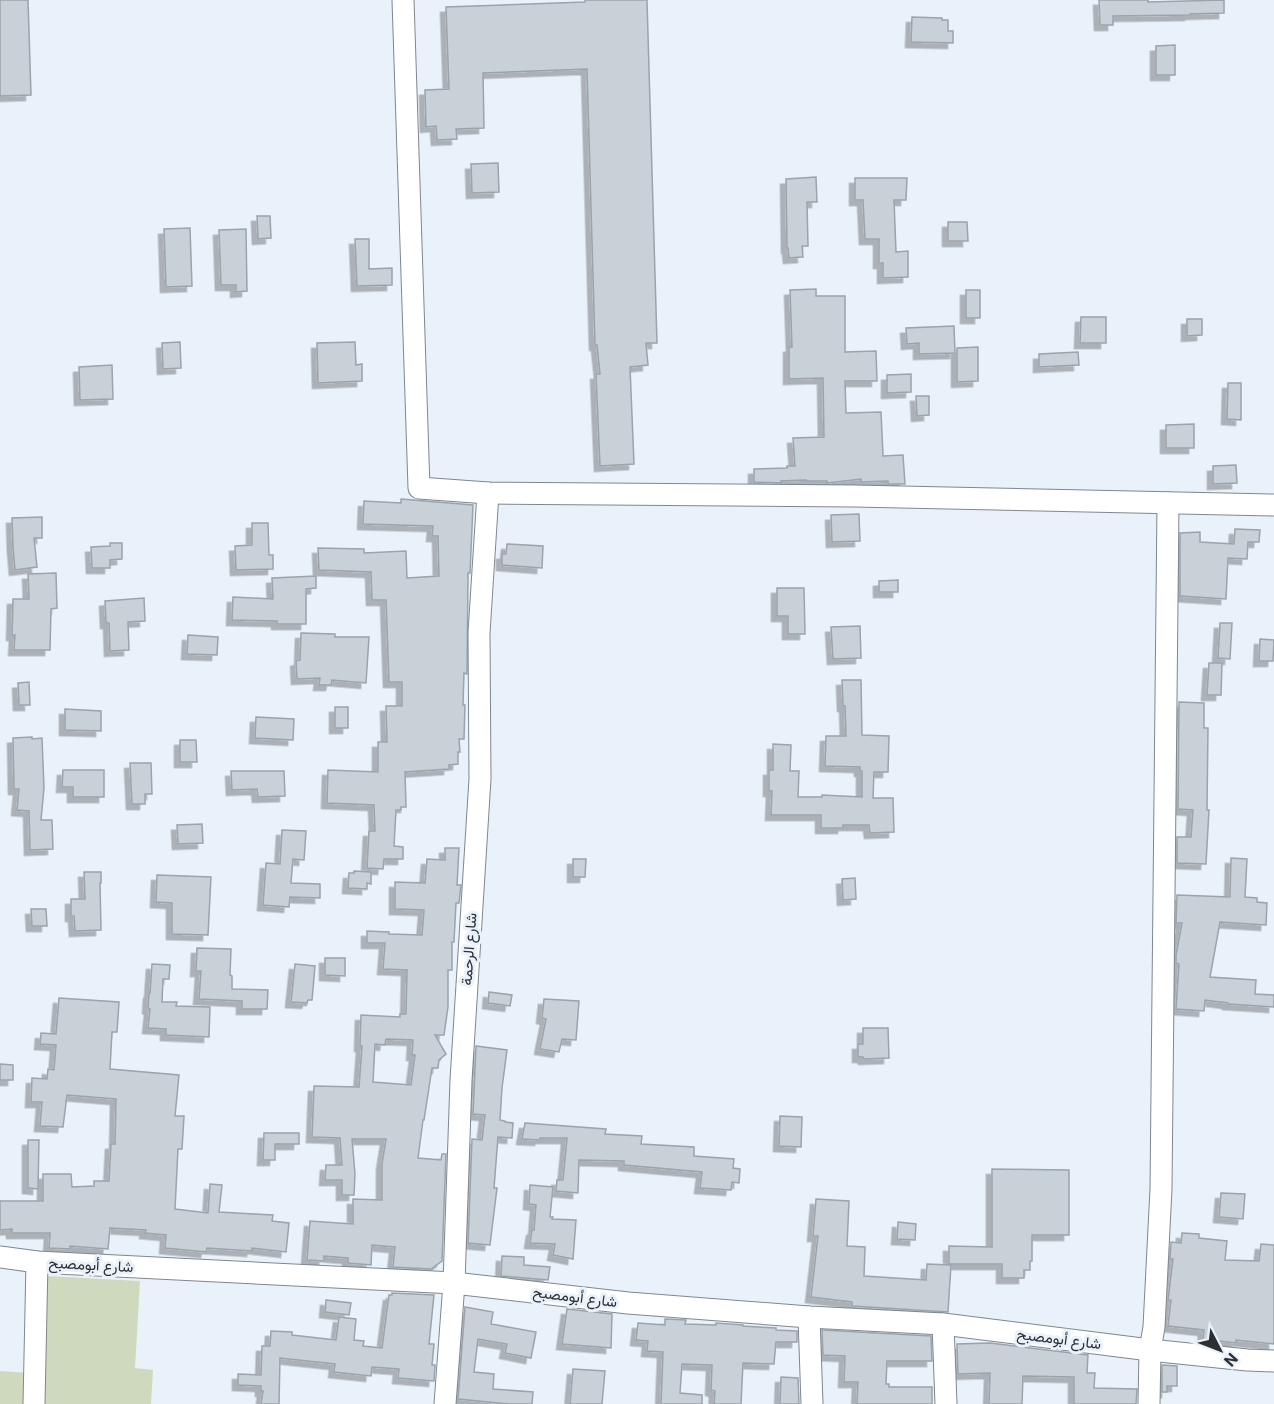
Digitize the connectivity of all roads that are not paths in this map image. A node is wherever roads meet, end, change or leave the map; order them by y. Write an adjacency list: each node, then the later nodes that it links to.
1 (403, 0): 2 (street)
2 (488, 493): 3 (street); 7 (street, شارع الرحمة)
3 (1168, 503): 4 (street); 10 (street)
4 (1274, 505)
5 (0, 1257): 6 (street, شارع أبومصبح)
6 (37, 1262): 7 (street, شارع أبومصبح); 12 (street)
7 (454, 1283): 8 (street, شارع أبومصبح); 13 (street, شارع الرحمة)
8 (809, 1317): 9 (street, شارع أبومصبح); 14 (street)
9 (943, 1324): 10 (street, شارع أبومصبح); 15 (street)
10 (1150, 1350): 11 (street, شارع أبومصبح); 16 (street)
11 (1274, 1361)
12 (34, 1404)
13 (446, 1404)
14 (812, 1404)
15 (946, 1404)
16 (1149, 1404)

